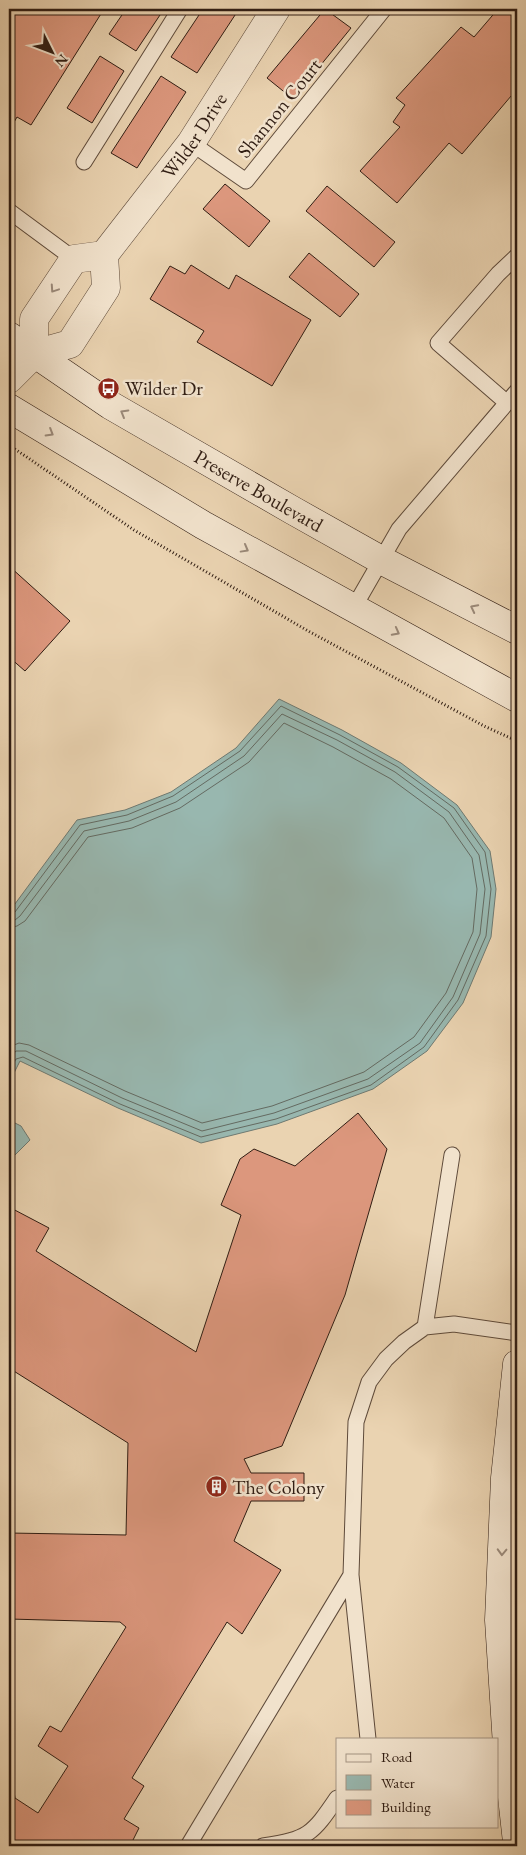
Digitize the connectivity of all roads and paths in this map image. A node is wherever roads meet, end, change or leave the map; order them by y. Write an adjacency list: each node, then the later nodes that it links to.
1 (180, 9): 5 (lane)
2 (276, 9): 4 (street, Wilder Drive)
3 (384, 9): 4 (lane, Shannon Court)
4 (191, 143): 7 (street, Wilder Drive)
5 (84, 162)
6 (9, 211): 9 (lane)
7 (104, 256): 9 (street); 11 (street)
8 (517, 256): 14 (lane)
9 (74, 259): 11 (street, one-way to 11)
10 (9, 336): 11 (street, Preserve Boulevard)
11 (34, 354): 12 (street); 17 (street, Preserve Boulevard, one-way to 11)
12 (9, 379)
13 (517, 391): 14 (lane)
14 (506, 402): 17 (lane)
15 (9, 408): 18 (street, one-way to 18)
16 (9, 445): 21 (path)
17 (381, 560): 18 (lane); 19 (street, Preserve Boulevard, one-way to 17)
18 (353, 609): 20 (street, one-way to 20)
19 (517, 630)
20 (517, 698)
21 (517, 741)
22 (452, 1155): 23 (lane)
23 (425, 1327): 24 (lane); 26 (lane)
24 (517, 1332)
25 (517, 1364): 29 (street, one-way to 29)
26 (351, 1575): 27 (lane); 30 (lane)
27 (368, 1738)
28 (336, 1800): 31 (lane)
29 (517, 1842)
30 (188, 1846)
31 (263, 1846)

